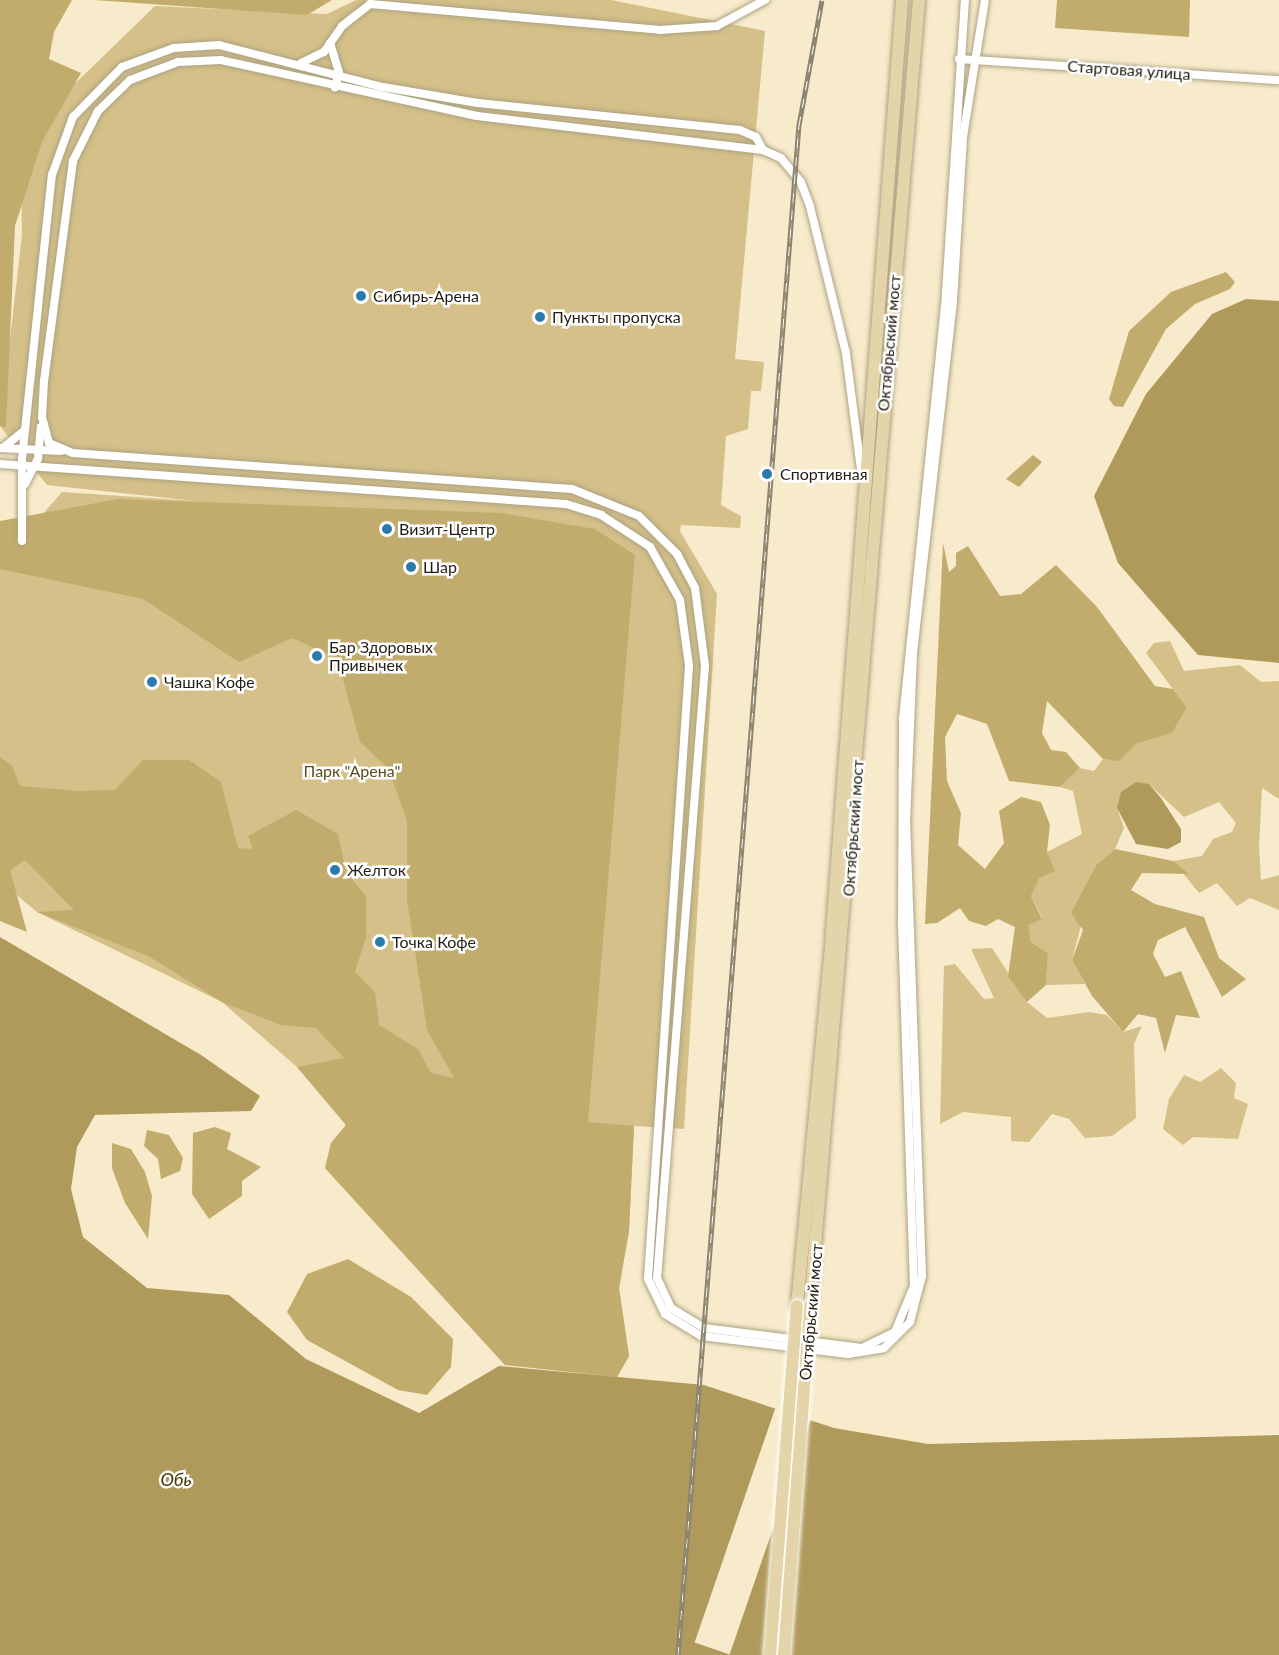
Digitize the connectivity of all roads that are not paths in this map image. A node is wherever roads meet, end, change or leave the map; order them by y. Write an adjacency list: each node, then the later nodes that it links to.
1 (765, 0): 6 (street)
2 (902, 0): 36 (main road, Октябрьский мост)
3 (920, 0): 39 (main road, Октябрьский мост, bridge)
4 (965, 0): 8 (street)
5 (985, 0): 9 (street)
6 (330, 41): 11 (street); 12 (street)
7 (253, 50): 10 (street); 11 (street); 18 (street)
8 (959, 59): 9 (street, Стартовая улица); 32 (street)
9 (979, 60): 13 (street, Стартовая улица); 35 (street)
10 (251, 64): 14 (street); 19 (street)
11 (299, 64): 12 (street)
12 (339, 73): 14 (street); 15 (street)
13 (1279, 80)
14 (335, 87): 16 (street)
15 (588, 114): 16 (street); 17 (street)
16 (587, 126): 17 (street)
17 (763, 150): 36 (street)
18 (47, 213): 19 (street); 20 (street)
19 (62, 216): 21 (street)
20 (33, 348): 21 (street); 23 (street)
21 (47, 350): 22 (street)
22 (42, 417): 25 (street); 26 (street)
23 (26, 427): 24 (street); 25 (street)
24 (0, 448): 25 (street)
25 (31, 450): 26 (street); 27 (street); 28 (street)
26 (62, 451): 31 (street)
27 (22, 462): 28 (street); 29 (street); 34 (street)
28 (36, 462): 30 (street); 34 (street)
29 (0, 464): 34 (street)
30 (56, 466): 33 (street); 34 (street)
31 (276, 468): 32 (street); 33 (street)
32 (435, 478): 35 (street)
33 (275, 482): 35 (street)
34 (25, 485): 37 (street)
35 (434, 493)
36 (864, 493): 38 (main road, Октябрьский мост, bridge)
37 (22, 541)
38 (770, 1655)
39 (783, 1655)

